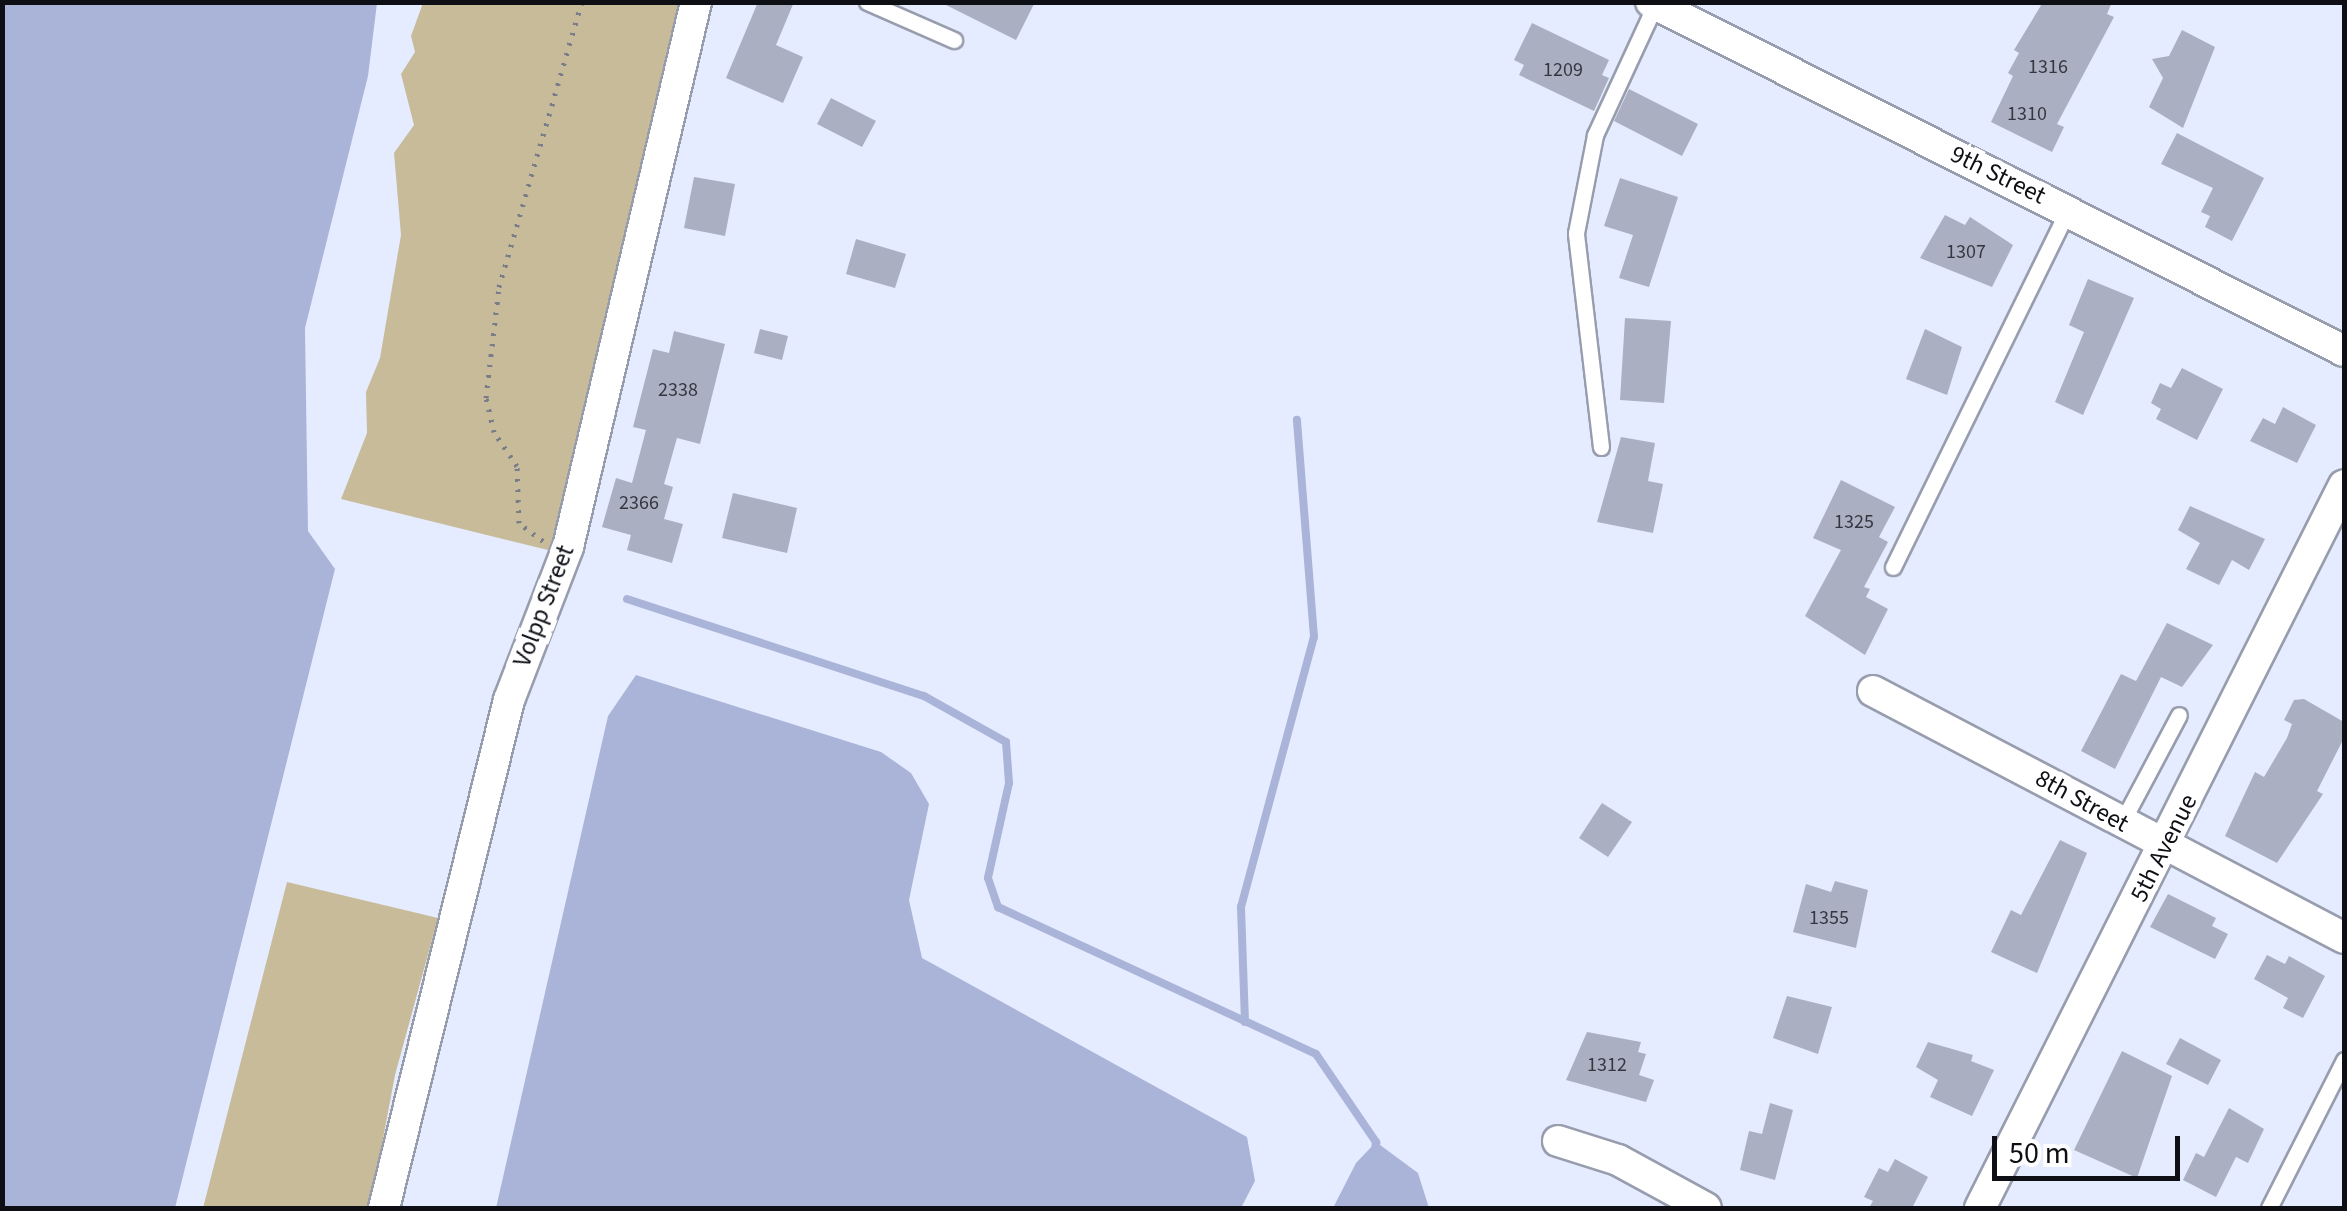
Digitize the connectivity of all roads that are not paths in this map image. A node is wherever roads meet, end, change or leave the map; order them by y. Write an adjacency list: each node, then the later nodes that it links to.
1 (696, 2): 17 (street, Volpp Street)
2 (868, 2): 4 (lane)
3 (1653, 4): 5 (street, 9th Street); 7 (lane)
4 (954, 40)
5 (2068, 210): 6 (street, 9th Street); 9 (lane)
6 (2344, 351)
7 (1601, 447)
8 (2344, 484): 13 (street, 5th Avenue)
9 (1892, 567)
10 (1873, 691): 12 (street, 8th Street)
11 (2179, 715): 12 (lane)
12 (2122, 822): 13 (street, 8th Street)
13 (2165, 846): 14 (street, 8th Street); 19 (street, 5th Avenue)
14 (2344, 938)
15 (2344, 1060): 20 (lane)
16 (1558, 1141): 18 (street)
17 (384, 1208)
18 (1706, 1208)
19 (1980, 1208)
20 (2269, 1208)

